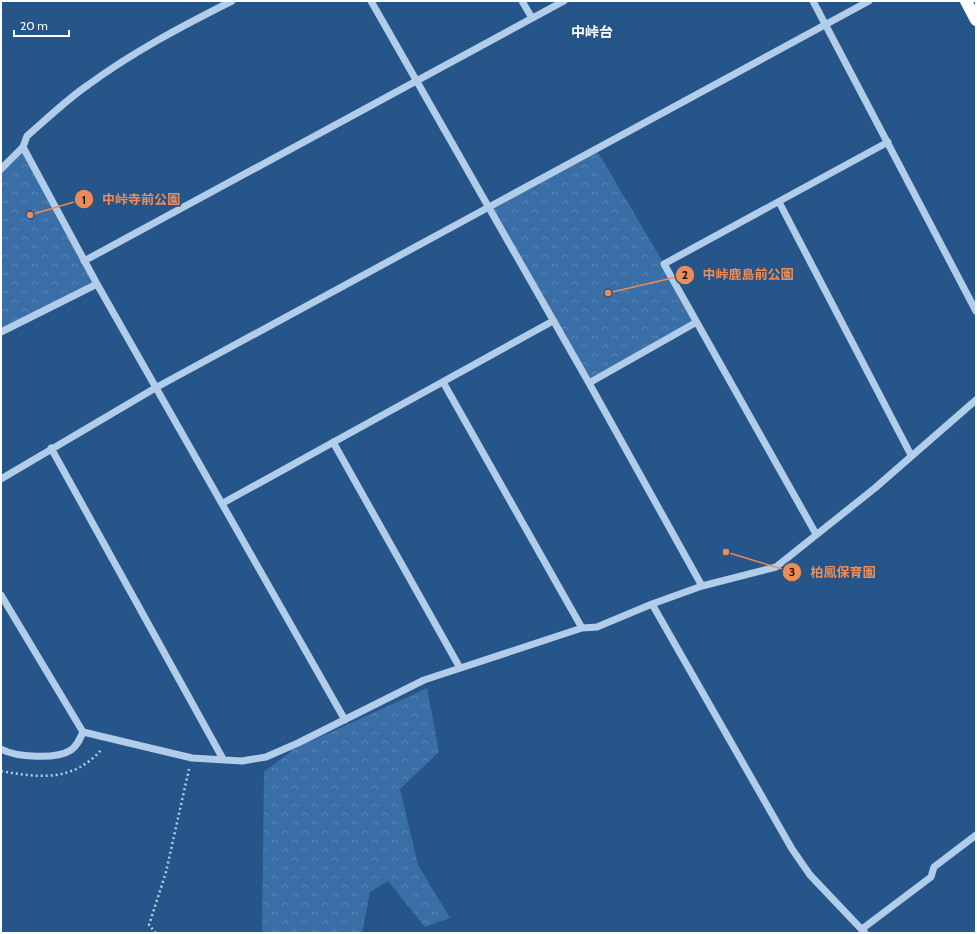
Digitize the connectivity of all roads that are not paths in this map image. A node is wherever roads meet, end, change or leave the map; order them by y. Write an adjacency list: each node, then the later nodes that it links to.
1 (232, 1): 13 (street)
2 (371, 1): 11 (street)
3 (522, 1): 8 (street)
4 (564, 1): 8 (street)
5 (813, 1): 10 (street)
6 (869, 1): 10 (street)
7 (966, 1): 9 (highway)
8 (532, 18): 11 (street)
9 (976, 20)
10 (826, 24): 12 (street); 16 (street)
11 (417, 82): 16 (street); 17 (street)
12 (888, 142): 15 (street); 19 (street)
13 (23, 147): 14 (street); 17 (street)
14 (1, 169)
15 (779, 202): 21 (street); 29 (street)
16 (488, 208): 20 (street); 25 (street)
17 (84, 261): 18 (street)
18 (97, 284): 22 (street); 25 (street)
19 (976, 311)
20 (553, 321): 23 (street); 24 (street)
21 (695, 322): 24 (street); 32 (street)
22 (1, 332)
23 (443, 382): 27 (street); 36 (street)
24 (589, 383): 33 (street)
25 (157, 387): 28 (street); 31 (street)
26 (976, 400): 29 (street)
27 (333, 442): 31 (street); 37 (street)
28 (50, 448): 30 (street); 41 (street)
29 (911, 456): 32 (street)
30 (1, 479)
31 (223, 503): 38 (street)
32 (816, 534): 33 (street)
33 (702, 586): 35 (street)
34 (1, 595): 39 (street)
35 (652, 604): 36 (street); 43 (street)
36 (582, 628): 37 (street)
37 (460, 668): 38 (street)
38 (345, 720): 41 (street)
39 (83, 732): 40 (street); 41 (street)
40 (1, 749)
41 (223, 759)
42 (976, 835): 43 (street)
43 (863, 931)

